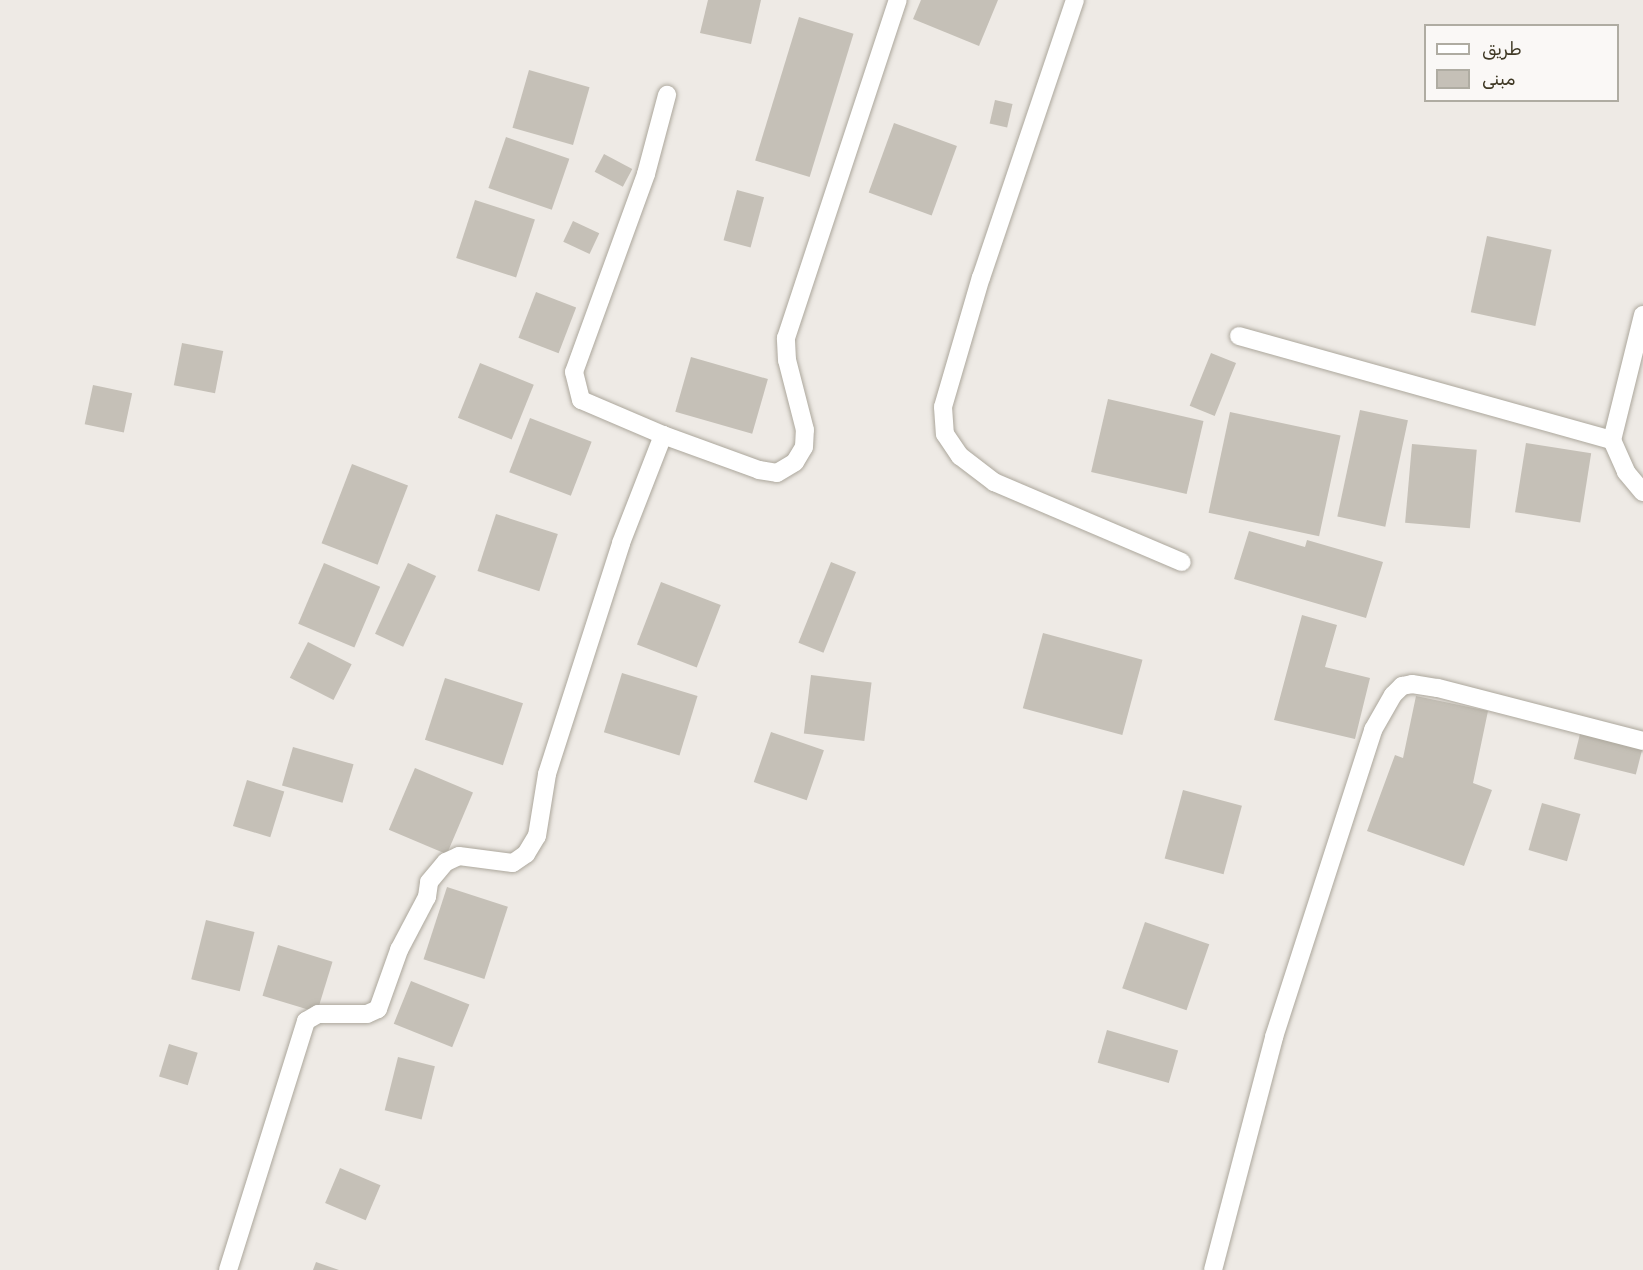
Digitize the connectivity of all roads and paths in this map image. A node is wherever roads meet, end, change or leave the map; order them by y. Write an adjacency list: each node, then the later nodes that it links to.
1 (898, 0): 6 (street)
2 (1075, 0): 9 (street)
3 (667, 95): 6 (street)
4 (1643, 315): 7 (street)
5 (1239, 336): 7 (street)
6 (663, 435): 11 (street)
7 (1612, 440): 8 (street)
8 (1643, 492)
9 (1182, 562)
10 (1643, 741): 12 (street)
11 (228, 1270)
12 (1213, 1270)

